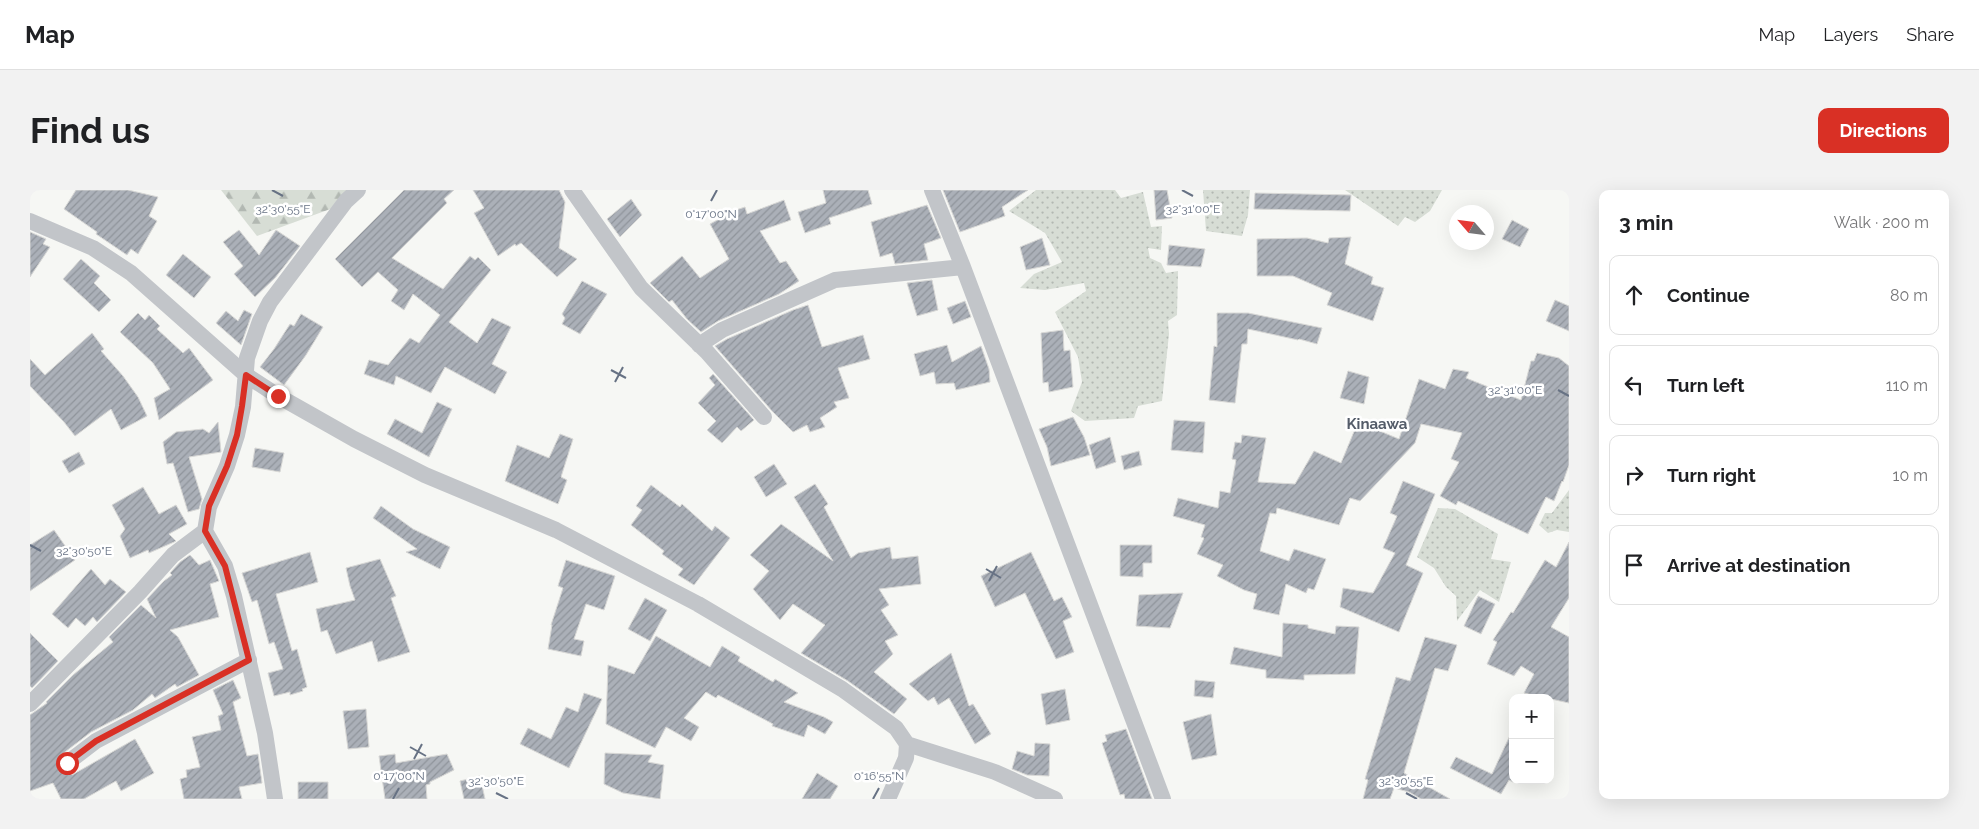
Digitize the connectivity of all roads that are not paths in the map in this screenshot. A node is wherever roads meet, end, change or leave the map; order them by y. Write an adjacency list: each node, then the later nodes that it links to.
1 (358, 190): 7 (street)
2 (572, 190): 6 (street)
3 (932, 190): 5 (street)
4 (30, 222): 7 (street)
5 (963, 267): 6 (street); 17 (street)
6 (699, 345): 8 (street)
7 (246, 375): 9 (street); 12 (street)
8 (764, 417)
9 (205, 531): 10 (street); 11 (street)
10 (249, 660): 13 (street); 14 (street)
11 (30, 704)
12 (907, 744): 15 (street); 16 (street)
13 (67, 763)
14 (275, 799)
15 (888, 799)
16 (1055, 799)
17 (1163, 799)

